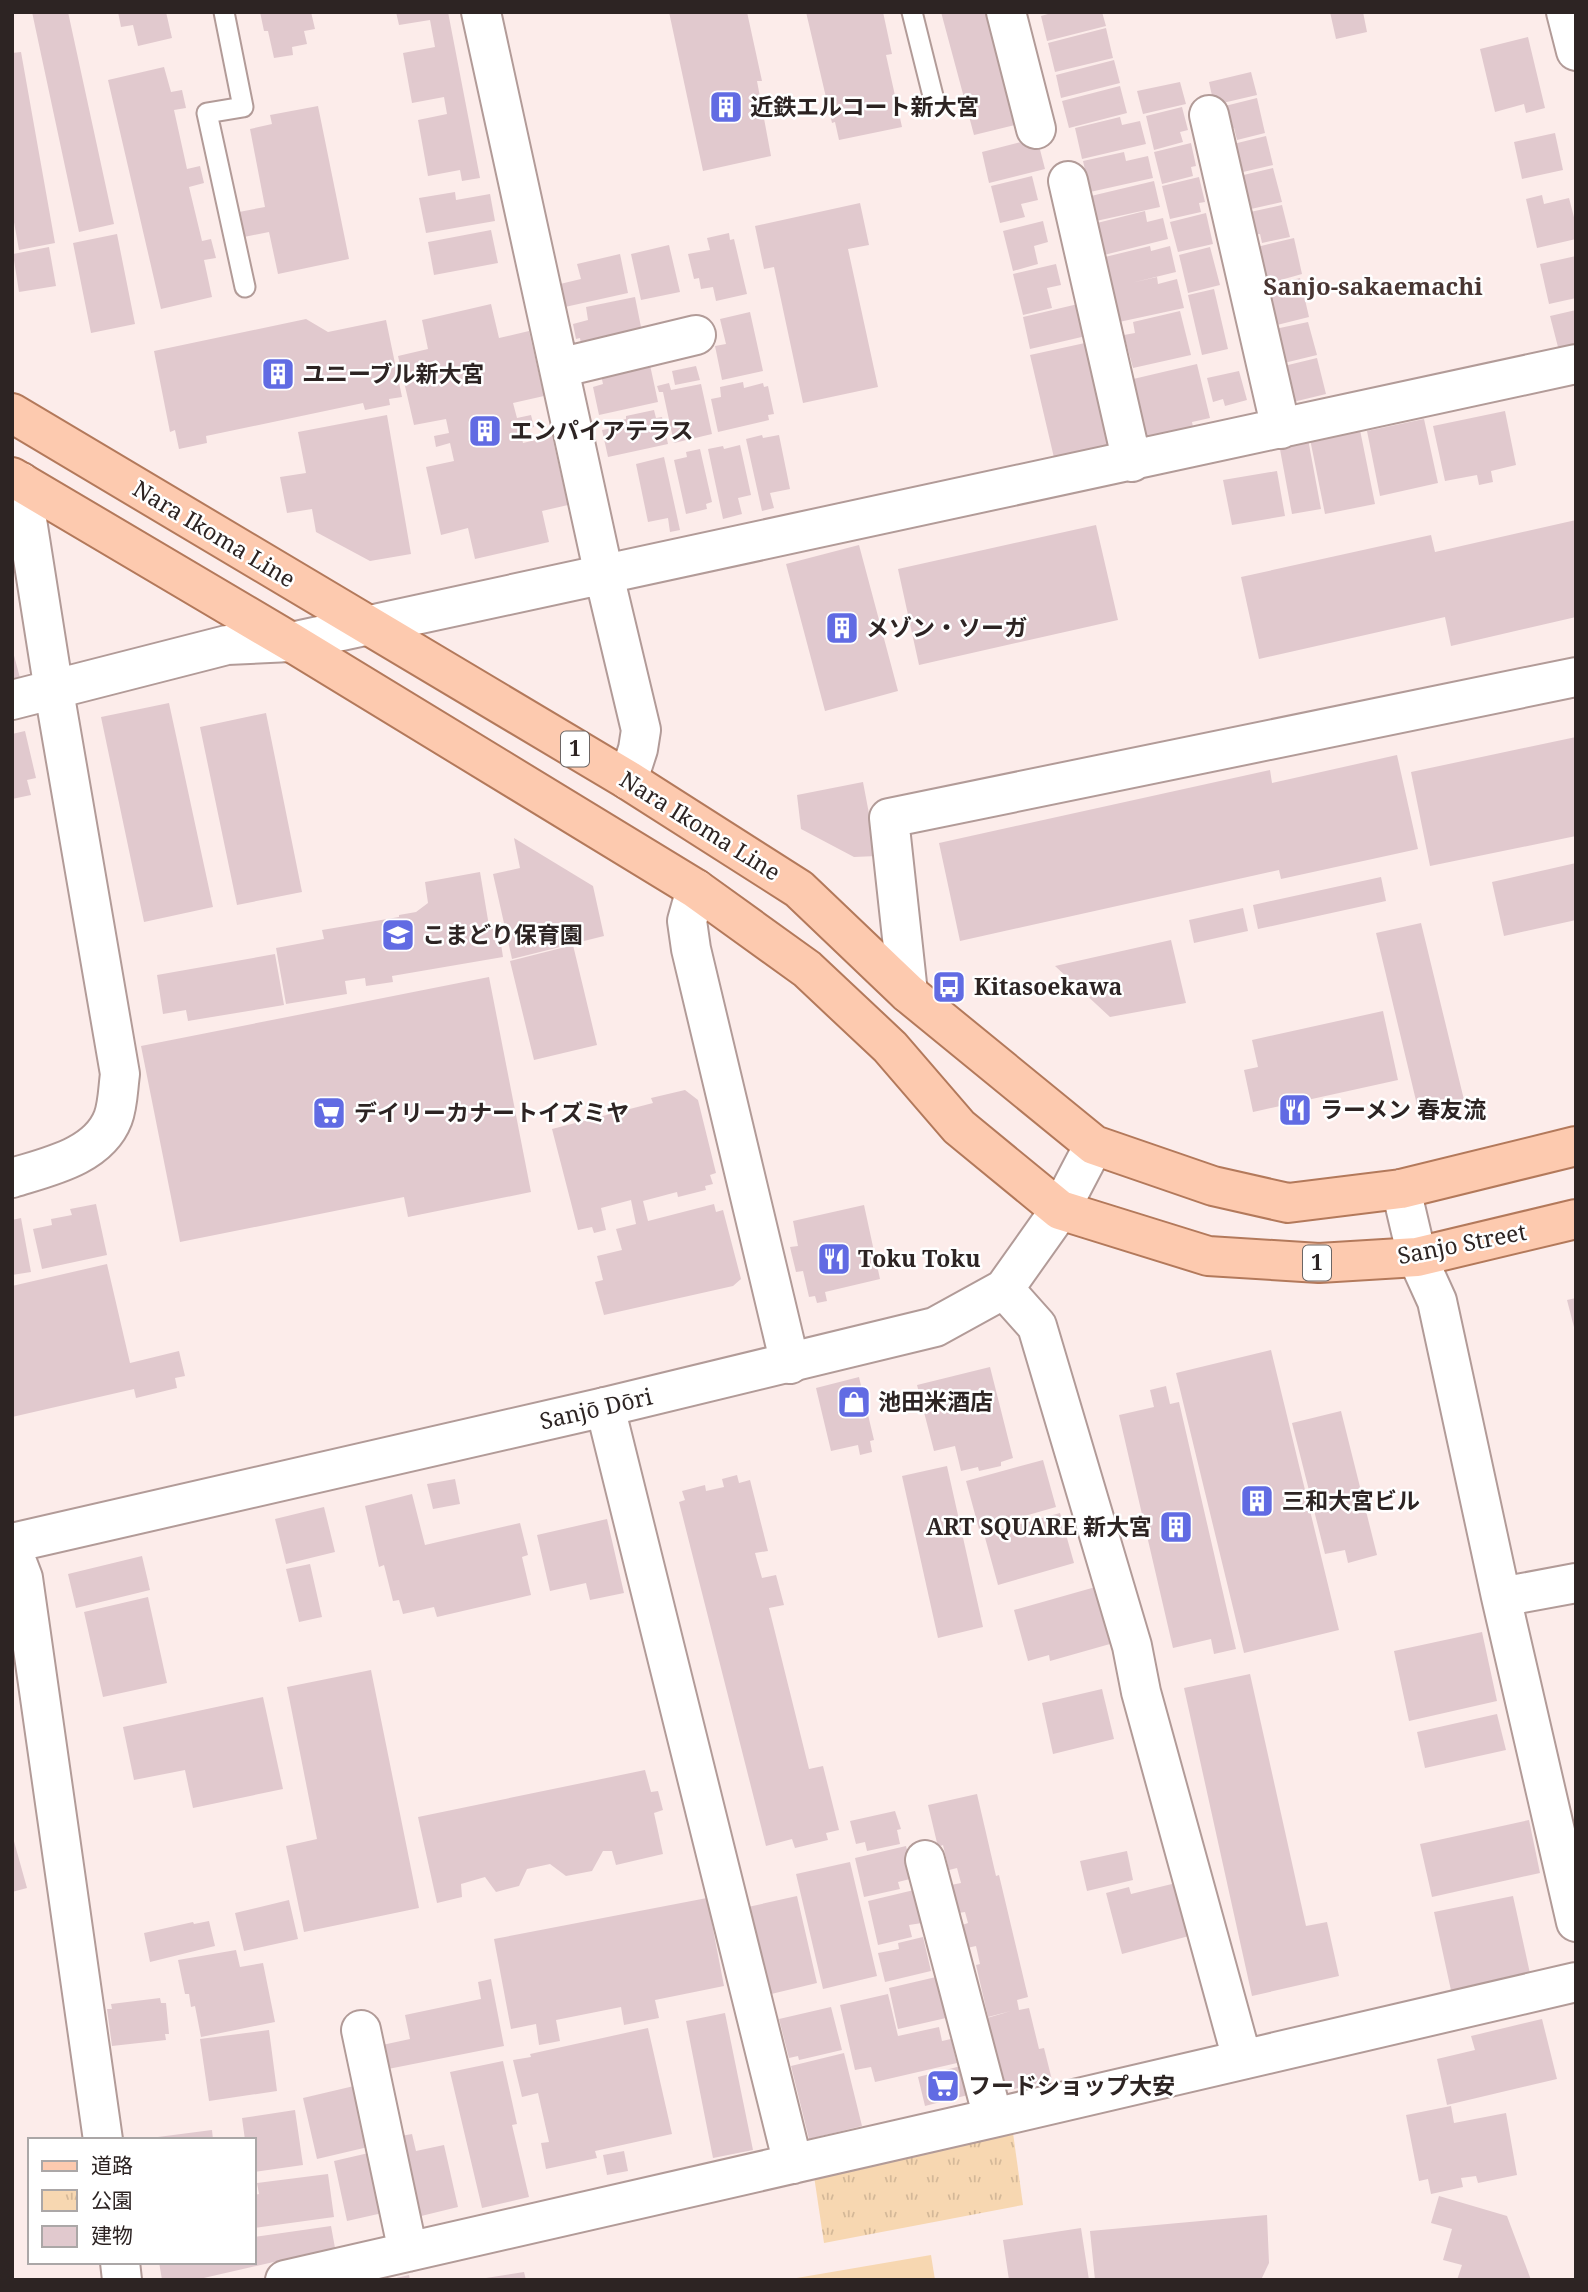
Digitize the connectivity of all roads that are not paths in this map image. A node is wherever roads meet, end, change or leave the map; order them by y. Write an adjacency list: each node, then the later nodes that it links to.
1 (224, 12): 11 (lane)
2 (481, 12): 14 (street)
3 (912, 12): 7 (lane)
4 (1006, 12): 9 (street)
5 (1566, 12): 6 (street)
6 (1576, 51)
7 (935, 104)
8 (1209, 116): 16 (street)
9 (1036, 129)
10 (1068, 181): 17 (street)
11 (245, 287)
12 (696, 335): 14 (street)
13 (1576, 364): 16 (street)
14 (559, 368): 19 (street)
15 (12, 413): 20 (main road, Nara Ikoma Line / 1)
16 (1281, 429): 17 (street)
17 (1132, 461): 19 (street)
18 (17, 480): 21 (main road, 1); 23 (street)
19 (604, 575): 20 (street); 25 (street)
20 (369, 626): 21 (street); 25 (main road, Nara Ikoma Line / 1)
21 (290, 642): 23 (street); 26 (main road, 1)
22 (1576, 677): 27 (street)
23 (54, 691): 24 (street); 30 (street)
24 (12, 701)
25 (628, 780): 27 (main road, Nara Ikoma Line / 1)
26 (696, 889): 32 (main road, 1); 36 (street)
27 (908, 993): 28 (main road, Nara Ikoma Line / 1)
28 (1094, 1145): 31 (main road, 1); 32 (street, Sanjō Dōri)
29 (1576, 1146): 31 (main road, 1)
30 (12, 1178)
31 (1401, 1189): 34 (street)
32 (1060, 1210): 34 (main road, Sanjo Street / 1); 35 (street, Sanjō Dōri)
33 (1576, 1219): 34 (main road, Sanjo Street / 1)
34 (1416, 1257): 41 (street)
35 (1004, 1289): 36 (street, Sanjō Dōri); 46 (street)
36 (790, 1364): 37 (street, Sanjō Dōri)
37 (606, 1407): 38 (street, Sanjō Dōri); 49 (street)
38 (12, 1543)
39 (12, 1549): 48 (street)
40 (1576, 1583): 41 (street)
41 (1501, 1597): 43 (street)
42 (925, 1860): 47 (street)
43 (1576, 1922)
44 (1576, 1982): 46 (street)
45 (361, 2030): 50 (street)
46 (1242, 2059): 47 (street)
47 (993, 2118): 49 (street)
48 (103, 2138)
49 (793, 2164): 50 (street)
50 (408, 2252): 51 (street)
51 (285, 2280)

